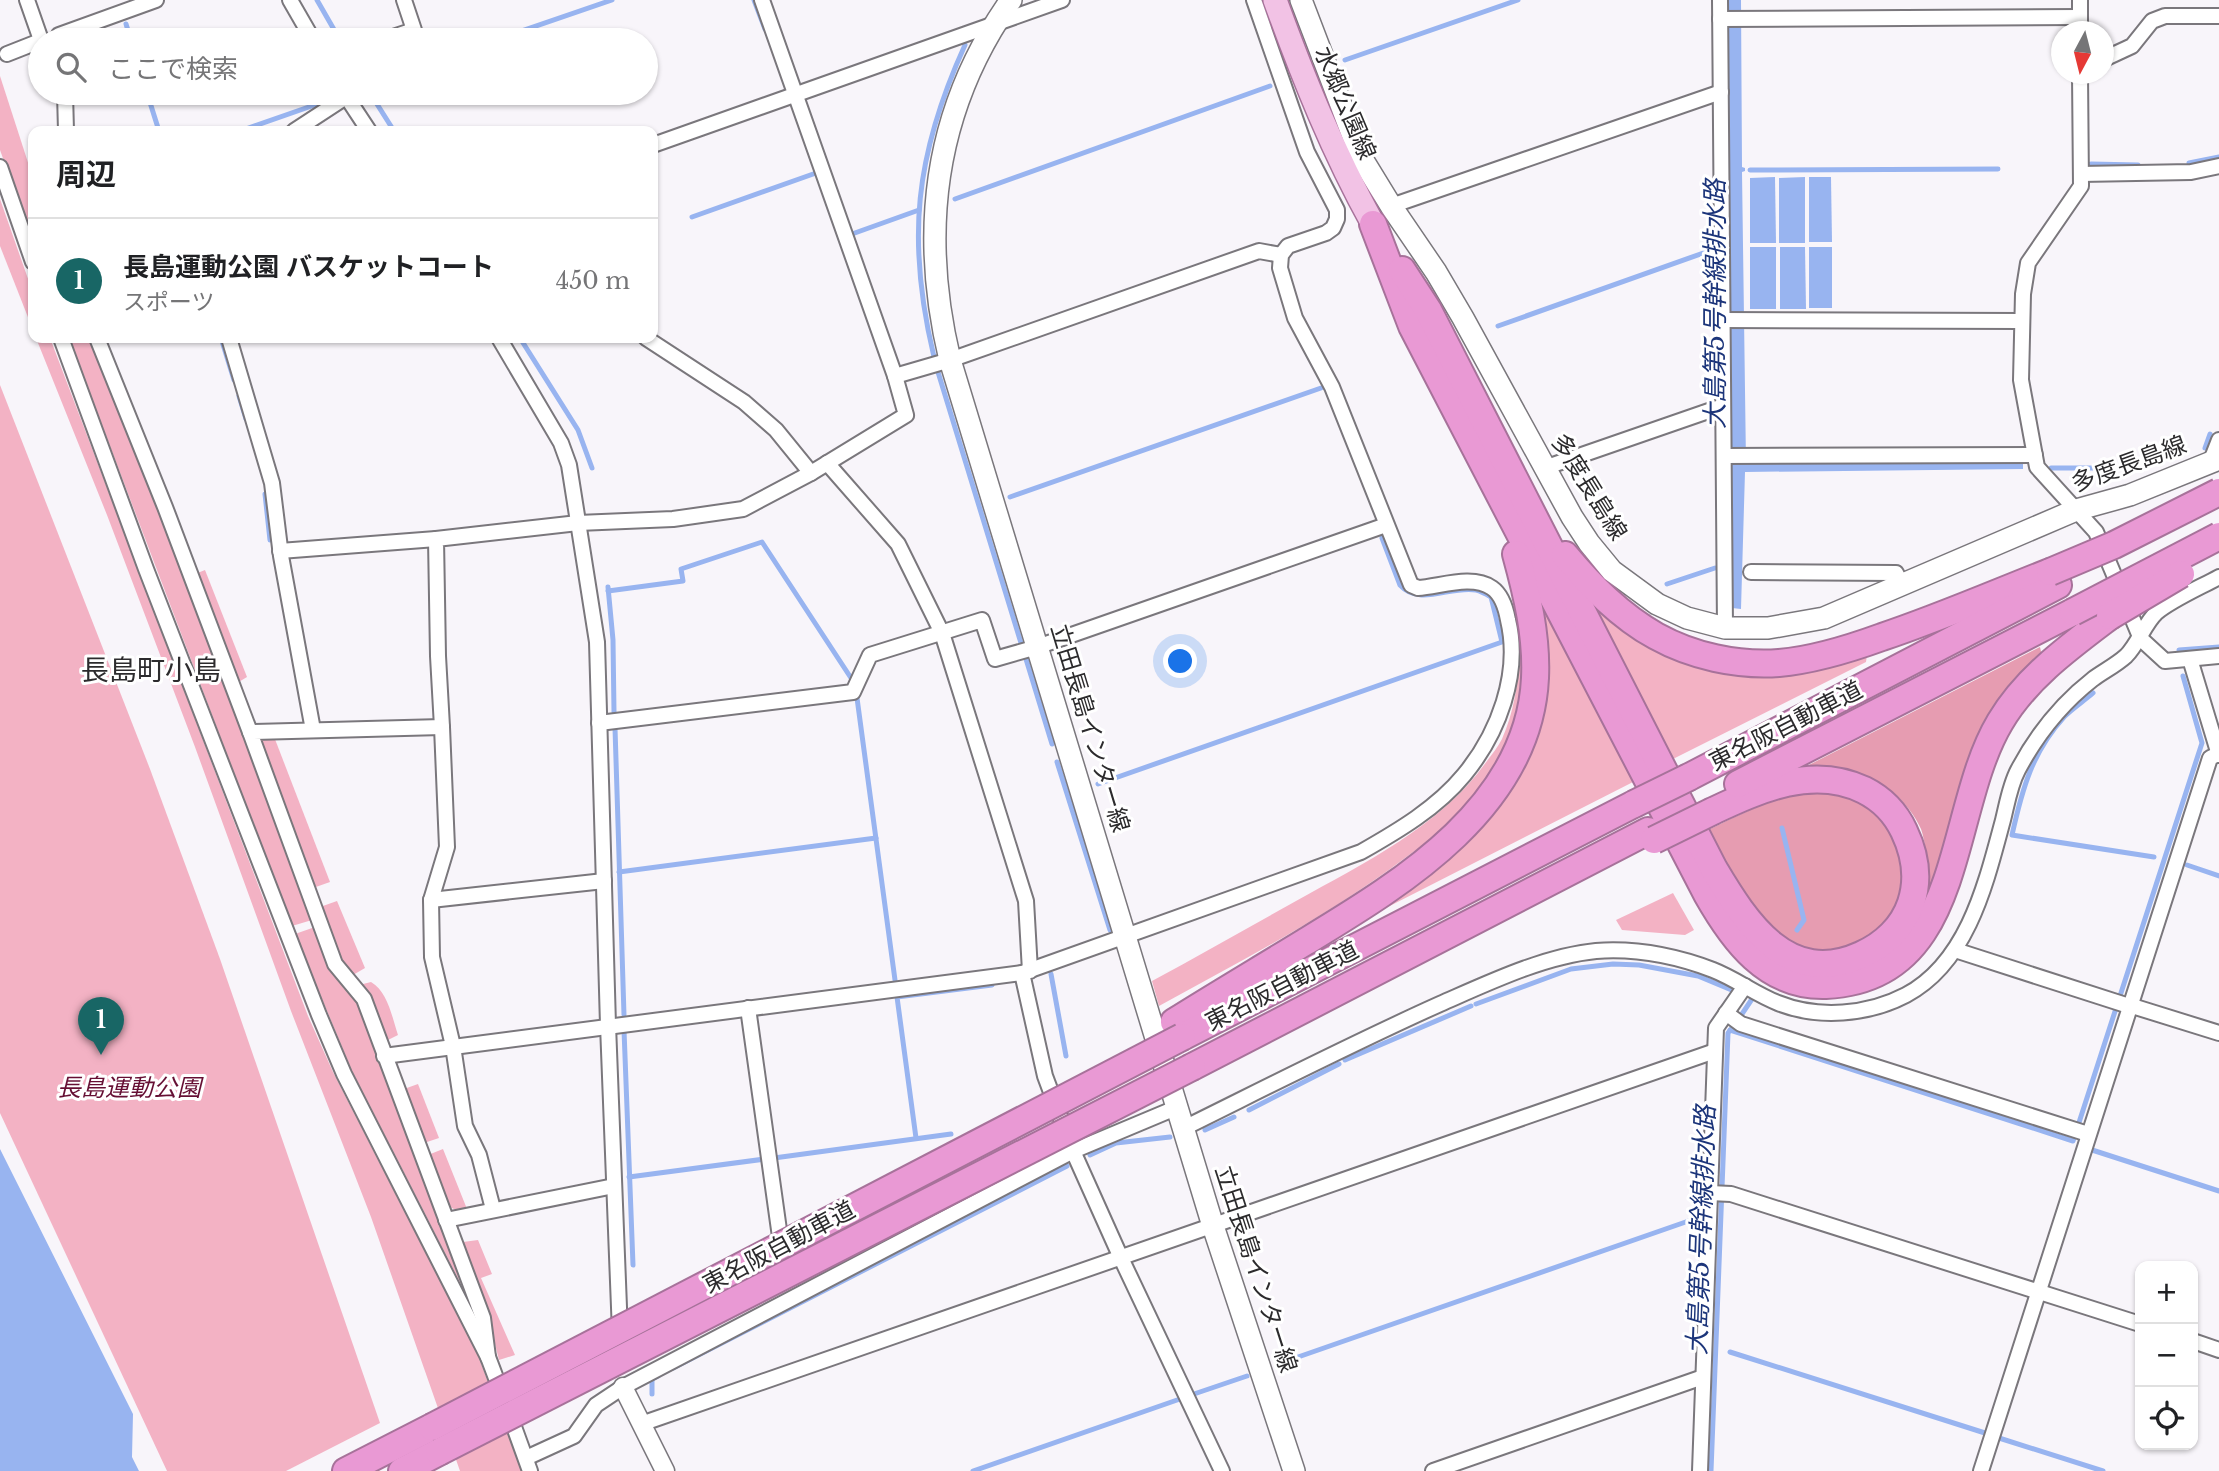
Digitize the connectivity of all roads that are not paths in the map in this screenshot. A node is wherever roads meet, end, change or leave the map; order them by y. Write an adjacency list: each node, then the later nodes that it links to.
1 (27, 0): 18 (street)
2 (156, 0): 19 (street)
3 (290, 0): 20 (street)
4 (404, 0): 21 (street)
5 (762, 0): 27 (street)
6 (1011, 0): 16 (main road, 立田長島インター線)
7 (1062, 0): 16 (street)
8 (1254, 0): 40 (street)
9 (1275, 0): 38 (main road, 水郷公園線)
10 (1301, 0): 38 (main road, 多度長島線)
11 (1720, 0): 14 (street)
12 (2080, 0): 15 (street)
13 (2219, 16): 24 (street)
14 (1723, 19): 17 (street); 26 (street)
15 (2080, 21)
16 (995, 23): 27 (street); 48 (main road, 立田長島インター線)
17 (2051, 24)
18 (37, 28)
19 (85, 28)
20 (306, 28)
21 (413, 28)
22 (28, 45): 23 (street)
23 (7, 54)
24 (2114, 54)
25 (2080, 84): 37 (street)
26 (1721, 92): 38 (street); 41 (street)
27 (796, 94): 34 (street); 49 (street)
28 (65, 105): 31 (street)
29 (331, 105): 32 (street)
30 (352, 105): 33 (street)
31 (66, 126)
32 (301, 126)
33 (366, 126)
34 (658, 143)
35 (2219, 166): 37 (street)
36 (0, 167): 39 (street)
37 (2081, 174): 42 (street)
38 (1382, 215): 56 (main road, 多度長島線); 59 (highway)
39 (28, 248)
40 (1281, 255): 48 (street); 63 (street)
41 (1725, 320): 42 (street); 50 (street)
42 (2022, 321): 52 (street)
43 (63, 343): 114 (street)
44 (99, 343): 81 (street)
45 (230, 343): 66 (street)
46 (502, 343): 62 (street)
47 (654, 343): 57 (street)
48 (950, 360): 49 (street); 75 (main road, 立田長島インター線)
49 (895, 376): 55 (street)
50 (1723, 406): 53 (street); 56 (street)
51 (2219, 440): 54 (street)
52 (2035, 455): 53 (street); 61 (street)
53 (1726, 456): 72 (street)
54 (2214, 461): 61 (main road, 多度長島線)
55 (827, 463): 57 (street); 73 (street)
56 (1544, 468): 72 (main road, 多度長島線)
57 (811, 473): 62 (street)
58 (2219, 492): 70 (highway, bridge)
59 (1512, 499): 67 (highway, bridge); 70 (highway); 83 (highway); 94 (highway)
60 (2219, 503): 70 (highway, 東名阪自動車道)
61 (2076, 510): 71 (main road, 多度長島線); 74 (street)
62 (578, 523): 65 (street); 78 (street)
63 (1386, 525): 75 (street); 86 (street)
64 (2219, 536): 83 (highway, 東名阪自動車道, bridge)
65 (436, 539): 66 (street); 79 (street)
66 (281, 551): 80 (street)
67 (2219, 552)
68 (1751, 572): 71 (street)
69 (2219, 577): 74 (street)
70 (2054, 578): 94 (highway, 東名阪自動車道, bridge)
71 (1902, 585): 72 (main road, 多度長島線)
72 (1725, 628)
73 (943, 633): 75 (street); 78 (street); 88 (street)
74 (2141, 639): 77 (street); 87 (street)
75 (1037, 647): 86 (main road, 立田長島インター線)
76 (2219, 656): 77 (street)
77 (2190, 659): 82 (street)
78 (599, 723): 84 (street)
79 (442, 727): 80 (street); 85 (street)
80 (313, 730): 81 (street)
81 (250, 732): 98 (street)
82 (2218, 755): 90 (street)
83 (1709, 806): 120 (highway, 東名阪自動車道, bridge)
84 (604, 881): 85 (street); 93 (street)
85 (431, 900): 96 (street)
86 (1126, 936): 88 (street); 99 (main road, 立田長島インター線)
87 (1955, 950): 89 (street); 90 (street)
88 (1026, 972): 91 (street); 102 (street)
89 (1745, 986): 92 (street); 100 (street)
90 (2128, 1005): 95 (street); 101 (street)
91 (748, 1008): 93 (street); 110 (street)
92 (1732, 1018): 97 (street); 101 (street)
93 (608, 1025): 96 (street); 103 (street)
94 (1178, 1029): 119 (highway, 東名阪自動車道, bridge)
95 (2219, 1033)
96 (453, 1046): 98 (street); 105 (street)
97 (1715, 1051): 104 (street); 107 (street)
98 (384, 1056): 106 (street)
99 (1178, 1107): 100 (main road, 立田長島インター線); 102 (street)
100 (1184, 1128): 107 (main road, 立田長島インター線)
101 (2086, 1133): 109 (street)
102 (1073, 1151): 108 (street); 110 (street)
103 (614, 1186): 105 (street); 116 (street)
104 (1712, 1193): 109 (street); 115 (street)
105 (493, 1209): 106 (street)
106 (446, 1220): 114 (street)
107 (1213, 1226): 108 (street); 123 (main road, 立田長島インター線)
108 (1121, 1258): 117 (street); 122 (street)
109 (2038, 1292): 111 (street); 126 (street)
110 (788, 1300): 116 (street)
111 (2135, 1322)
112 (2198, 1343): 113 (street)
113 (2219, 1350)
114 (488, 1357): 118 (street)
115 (1703, 1377): 124 (street); 125 (street)
116 (623, 1387): 117 (street); 118 (street)
117 (641, 1424): 121 (street)
118 (528, 1465)
119 (346, 1471)
120 (402, 1471)
121 (665, 1471)
122 (1222, 1471)
123 (1294, 1471)
124 (1433, 1471)
125 (1700, 1471)
126 (1981, 1471)

